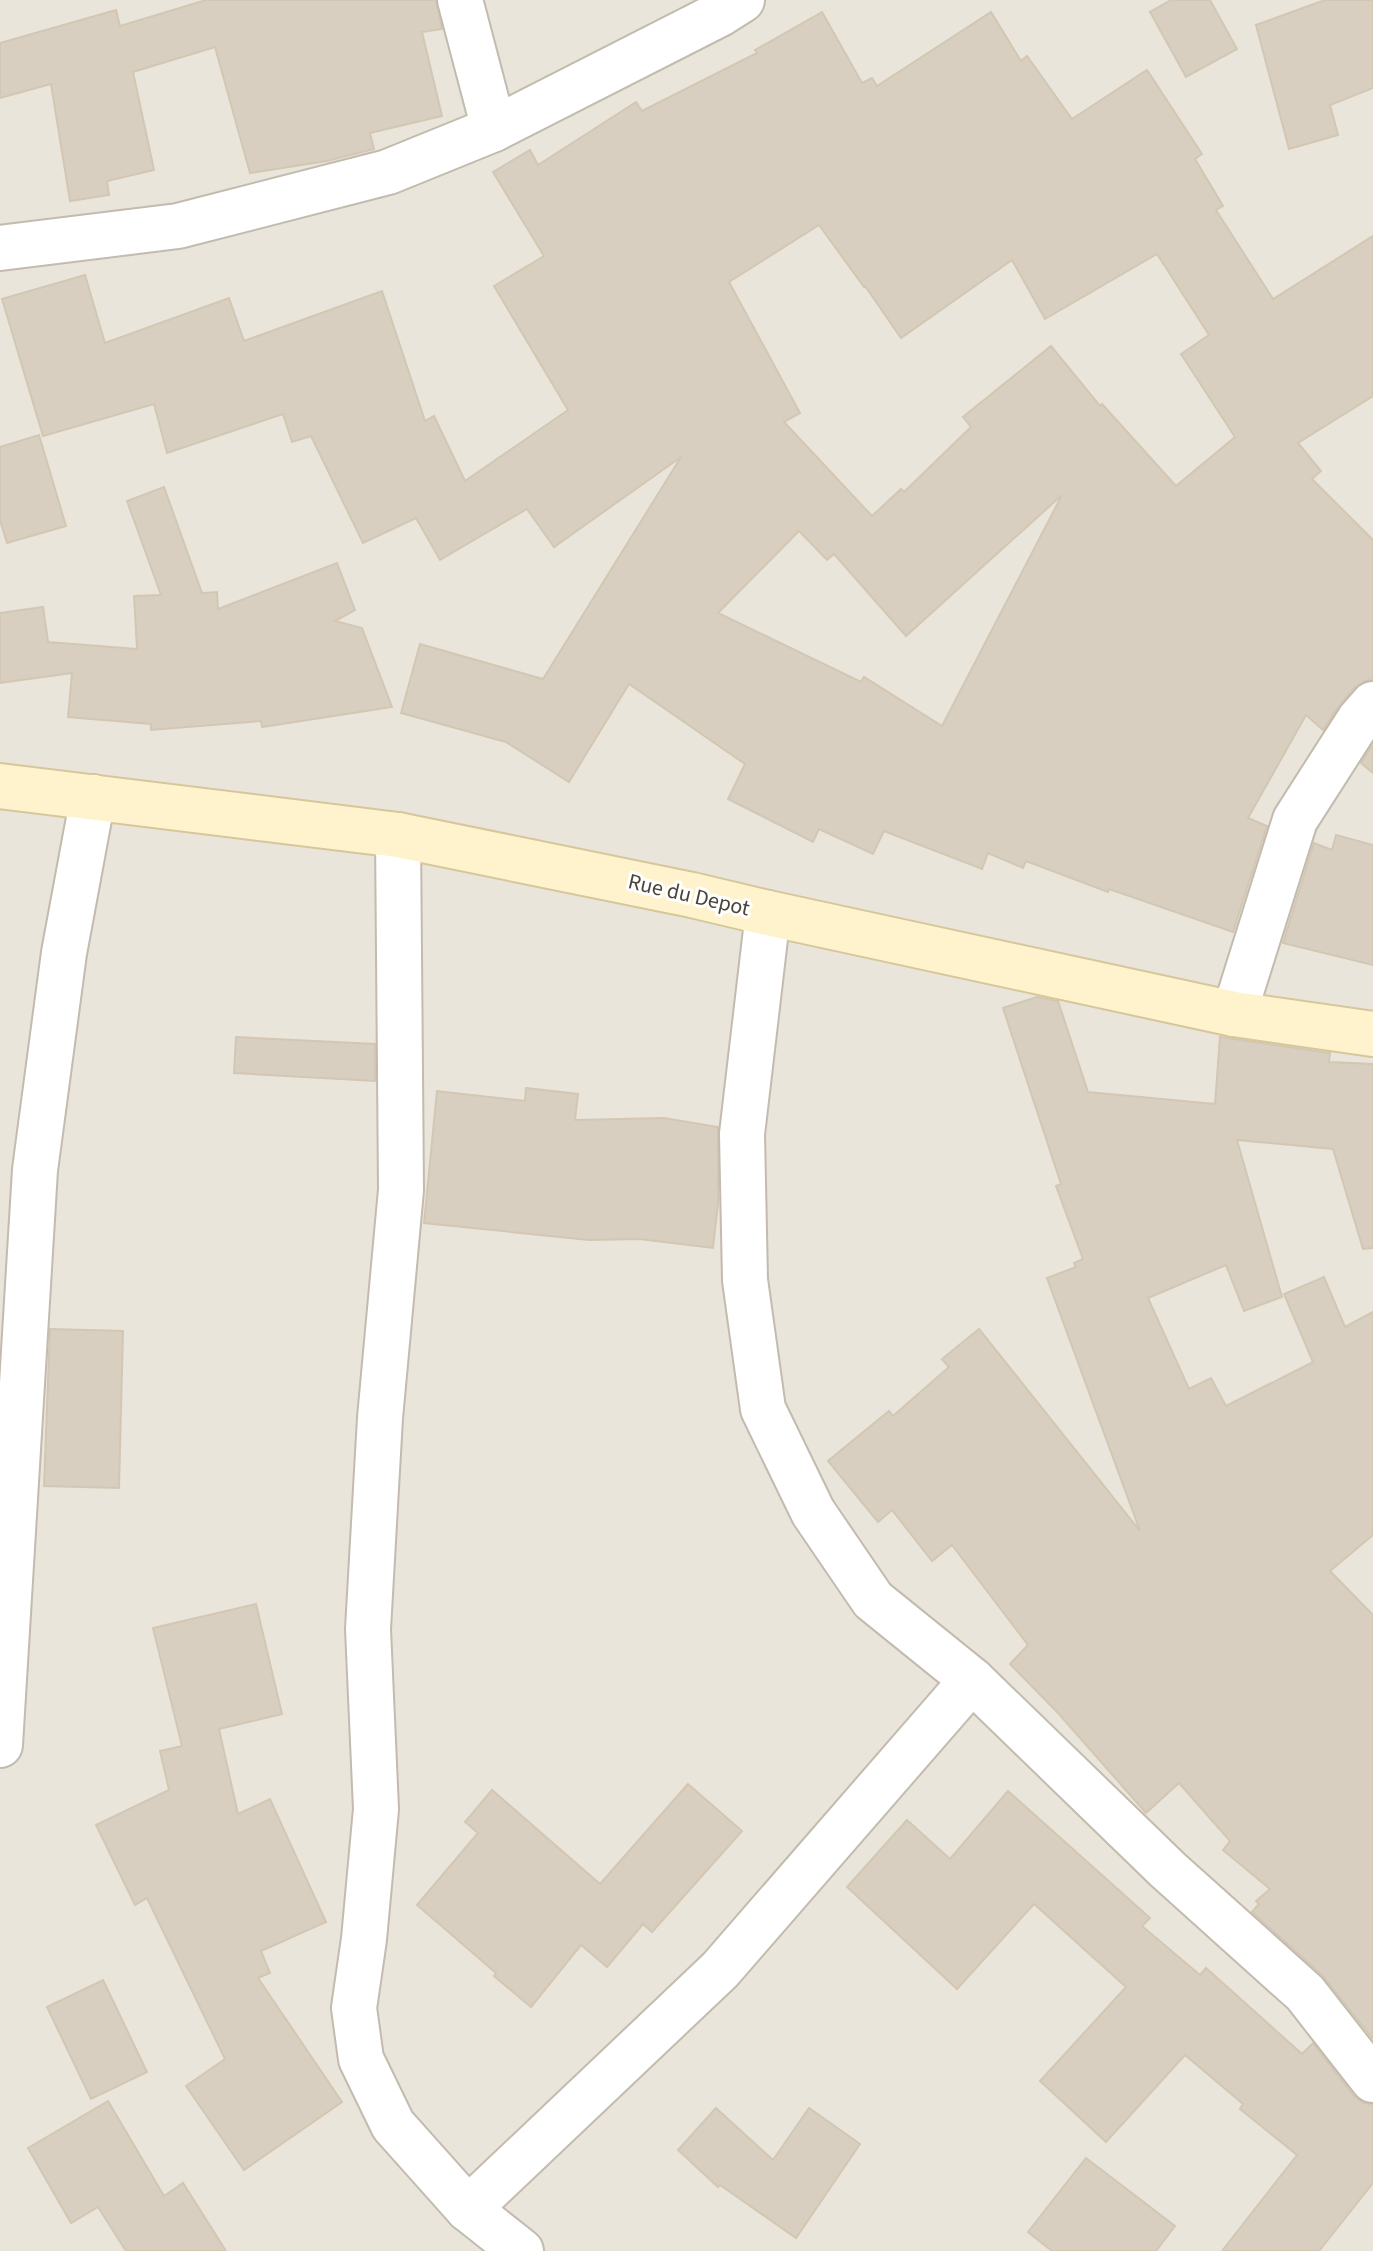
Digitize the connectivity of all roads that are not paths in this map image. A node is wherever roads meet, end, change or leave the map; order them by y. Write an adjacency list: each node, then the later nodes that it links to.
1 (460, 0): 3 (street)
2 (742, 0): 3 (street)
3 (494, 129): 4 (street)
4 (0, 248)
5 (1373, 704): 10 (street)
6 (0, 786): 7 (street, Rue du Depot)
7 (93, 797): 8 (street, Rue du Depot); 13 (street)
8 (398, 835): 9 (street, Rue du Depot); 15 (street)
9 (768, 913): 10 (street, Rue du Depot); 12 (street)
10 (1234, 1014): 11 (street, Rue du Depot)
11 (1373, 1034)
12 (972, 1680): 14 (street); 15 (street)
13 (0, 1745)
14 (1373, 2080)
15 (468, 2209): 16 (street)
16 (521, 2251)

